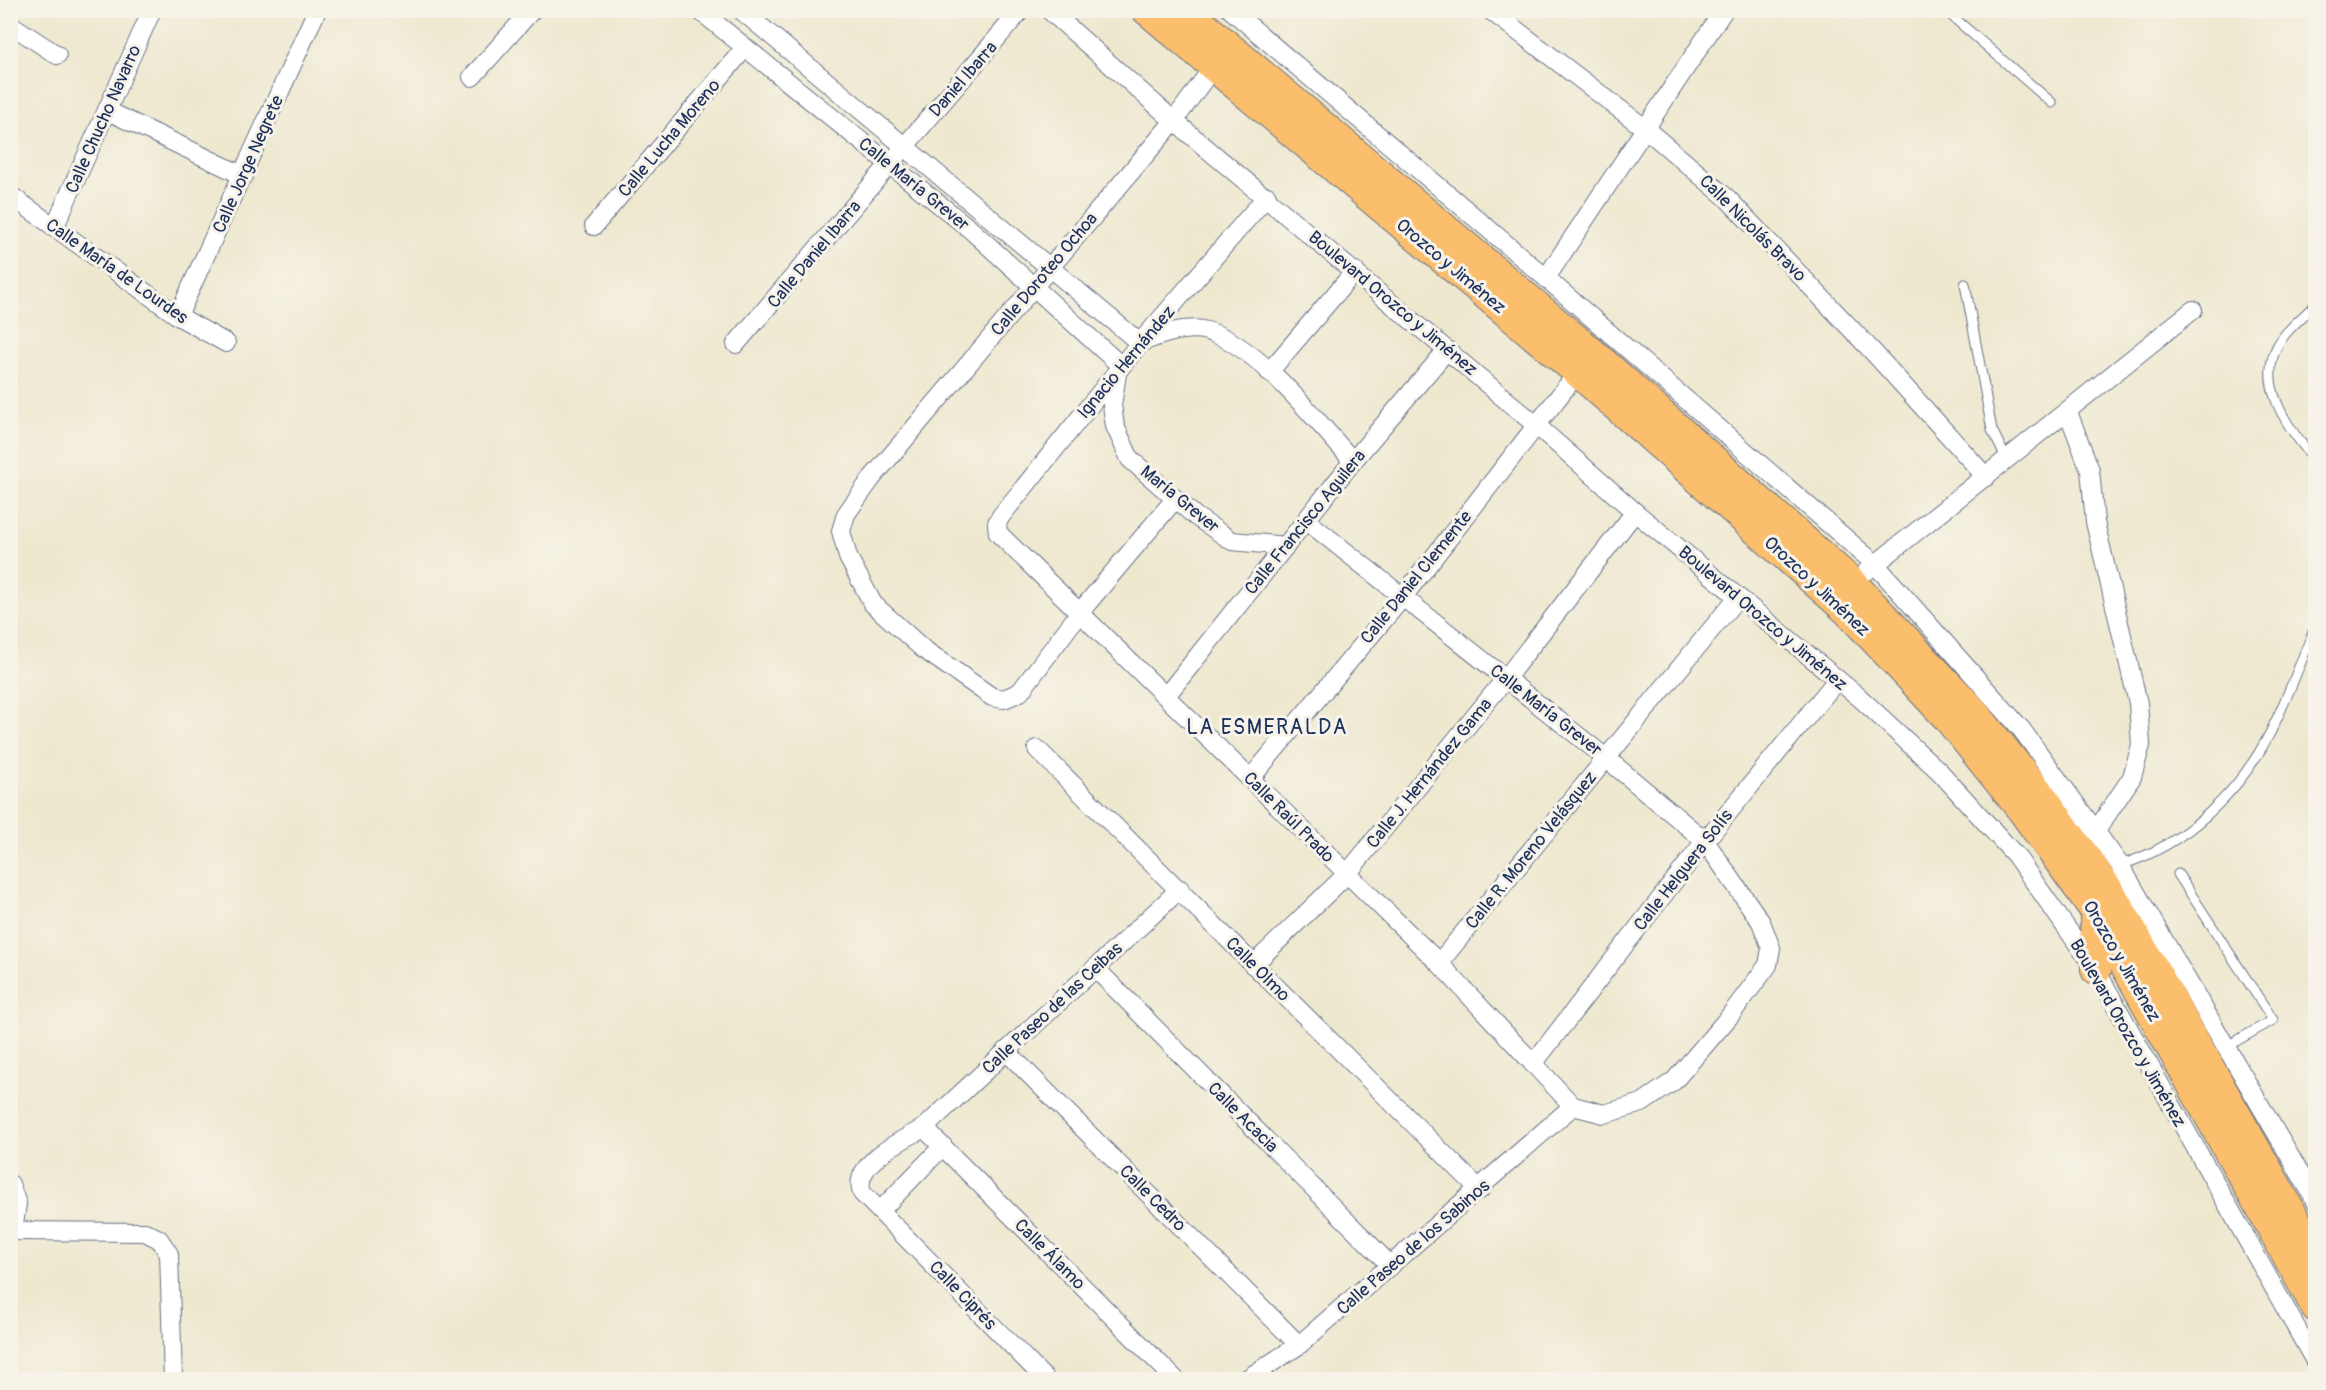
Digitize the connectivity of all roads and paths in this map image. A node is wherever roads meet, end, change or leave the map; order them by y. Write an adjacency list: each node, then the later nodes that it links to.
1 (152, 10): 20 (street, Calle Chucho Navarro)
2 (317, 10): 25 (street, Calle Jorge Negrete)
3 (532, 10): 18 (street)
4 (699, 10): 15 (street, Calle María Grever)
5 (741, 10): 23 (street, Calle María Grever)
6 (1021, 10): 23 (street, Daniel Ibarra)
7 (1049, 10): 21 (street, Boulevard Orozco y Jiménez)
8 (1147, 10): 17 (highway, Orozco y Jiménez)
9 (1185, 10): 57 (highway, Orozco y Jiménez)
10 (1231, 10): 32 (street)
11 (1490, 10): 22 (street, Calle Nicolás Bravo)
12 (1724, 10): 22 (street)
13 (1945, 10): 19 (lane)
14 (10, 24): 16 (street)
15 (744, 49): 24 (street, Calle María Grever); 28 (street, Calle Lucha Moreno)
16 (57, 55)
17 (1213, 67): 21 (street, Calle Doroteo Ochoa); 44 (highway, Orozco y Jiménez)
18 (472, 77)
19 (2052, 103)
20 (108, 111): 25 (street); 29 (street, Calle Chucho Navarro)
21 (1174, 121): 27 (street, Boulevard Orozco y Jiménez); 30 (street, Calle Doroteo Ochoa)
22 (1647, 130): 32 (street); 50 (street, Calle Nicolás Bravo)
23 (904, 147): 24 (street, Daniel Ibarra); 30 (street, Calle María Grever)
24 (891, 164): 34 (street, Calle María Grever); 40 (street, Calle Daniel Ibarra)
25 (244, 176): 37 (street, Calle Jorge Negrete)
26 (10, 195): 29 (street, Calle María de Lourdes)
27 (1267, 196): 31 (street, Boulevard Orozco y Jiménez); 39 (street, Ignacio Hernández)
28 (594, 226)
29 (54, 228): 37 (street, Calle María de Lourdes)
30 (1049, 267): 34 (street, Calle Doroteo Ochoa); 39 (street, Calle María Grever)
31 (1355, 272): 41 (street, Boulevard Orozco y Jiménez); 43 (street)
32 (1546, 278): 56 (street)
33 (1965, 284): 47 (lane)
34 (1033, 287): 42 (street, Calle María Grever); 60 (street, Calle Doroteo Ochoa)
35 (2316, 304): 49 (lane)
36 (2193, 310): 45 (street)
37 (178, 316): 38 (street, Calle María de Lourdes)
38 (226, 343)
39 (1140, 343): 42 (street, Ignacio Hernández); 43 (street)
40 (736, 344)
41 (1447, 350): 46 (street, Boulevard Orozco y Jiménez); 48 (street, Calle Francisco Aguilera)
42 (1119, 368): 51 (street, María Grever); 54 (street, Ignacio Hernández)
43 (1269, 372): 48 (street)
44 (1578, 372): 46 (street, Calle Daniel Clemente); 74 (highway, Orozco y Jiménez)
45 (2068, 412): 47 (street); 68 (street)
46 (1536, 425): 52 (street, Boulevard Orozco y Jiménez); 58 (street, Calle Daniel Clemente)
47 (2007, 460): 50 (street)
48 (1353, 461): 53 (street, Calle Francisco Aguilera)
49 (2316, 461)
50 (1986, 477): 56 (street)
51 (1175, 498): 55 (street, María Grever); 60 (street)
52 (1635, 512): 59 (street, Boulevard Orozco y Jiménez); 62 (street, Calle J. Hernández Gama)
53 (1307, 521): 55 (street, Calle Francisco Aguilera); 58 (street, Calle María Grever)
54 (998, 533): 60 (street, Calle Raúl Prado)
55 (1286, 546): 64 (street, Calle Francisco Aguilera)
56 (1875, 564): 57 (street); 68 (street)
57 (1852, 583): 80 (highway, Orozco y Jiménez)
58 (1402, 598): 62 (street, Calle María Grever); 67 (street, Calle Daniel Clemente)
59 (1737, 598): 63 (street, Boulevard Orozco y Jiménez); 66 (street, Calle R. Moreno Velásquez)
60 (1080, 612): 64 (street, Calle Raúl Prado)
61 (2316, 626): 70 (lane)
62 (1506, 678): 66 (street, Calle María Grever); 71 (street, Calle J. Hernández Gama)
63 (1838, 680): 69 (street, Calle Helguera Solís); 78 (street, Boulevard Orozco y Jiménez)
64 (1166, 696): 67 (street, Calle Raúl Prado)
65 (1037, 749): 73 (street, Calle Olmo)
66 (1606, 758): 69 (street, Calle María Grever); 75 (street, Calle R. Moreno Velásquez)
67 (1250, 779): 71 (street, Calle Raúl Prado)
68 (2096, 831): 70 (street)
69 (1705, 842): 81 (street, Calle Helguera Solís); 82 (street, Calle María Grever)
70 (2120, 864): 80 (street)
71 (1347, 874): 75 (street, Calle Raúl Prado); 76 (street, Calle J. Hernández Gama)
72 (2178, 874): 80 (lane)
73 (1180, 889): 76 (street, Calle Olmo); 77 (street, Calle Paseo de las Ceibas)
74 (2094, 909): 78 (highway); 93 (highway, Orozco y Jiménez)
75 (1439, 963): 81 (street, Calle Raúl Prado)
76 (1254, 965): 87 (street, Calle Olmo)
77 (1095, 968): 79 (street, Calle Paseo de las Ceibas); 92 (street, Calle Acacia)
78 (2096, 970): 95 (street, Boulevard Orozco y Jiménez)
79 (1006, 1051): 84 (street, Calle Paseo de las Ceibas); 94 (street, Calle Cedro)
80 (2215, 1053): 83 (highway, Orozco y Jiménez)
81 (1533, 1064): 82 (street, Calle Raúl Prado)
82 (1574, 1106): 87 (street, Calle Paseo de los Sabinos)
83 (2247, 1109): 88 (street); 91 (highway, Orozco y Jiménez)
84 (924, 1128): 85 (street, Calle Álamo); 89 (street, Calle Ciprés)
85 (943, 1146): 89 (street); 98 (street, Calle Álamo)
86 (10, 1184): 90 (street)
87 (1479, 1190): 92 (street, Calle Paseo de los Sabinos)
88 (2316, 1201)
89 (881, 1210): 97 (street, Calle Ciprés)
90 (12, 1231): 96 (street)
91 (2316, 1256)
92 (1391, 1266): 94 (street, Calle Paseo de los Sabinos)
93 (2316, 1307)
94 (1299, 1345): 99 (street, Calle Paseo de los Sabinos)
95 (2316, 1363)
96 (173, 1380)
97 (1046, 1380)
98 (1176, 1380)
99 (1245, 1380)

